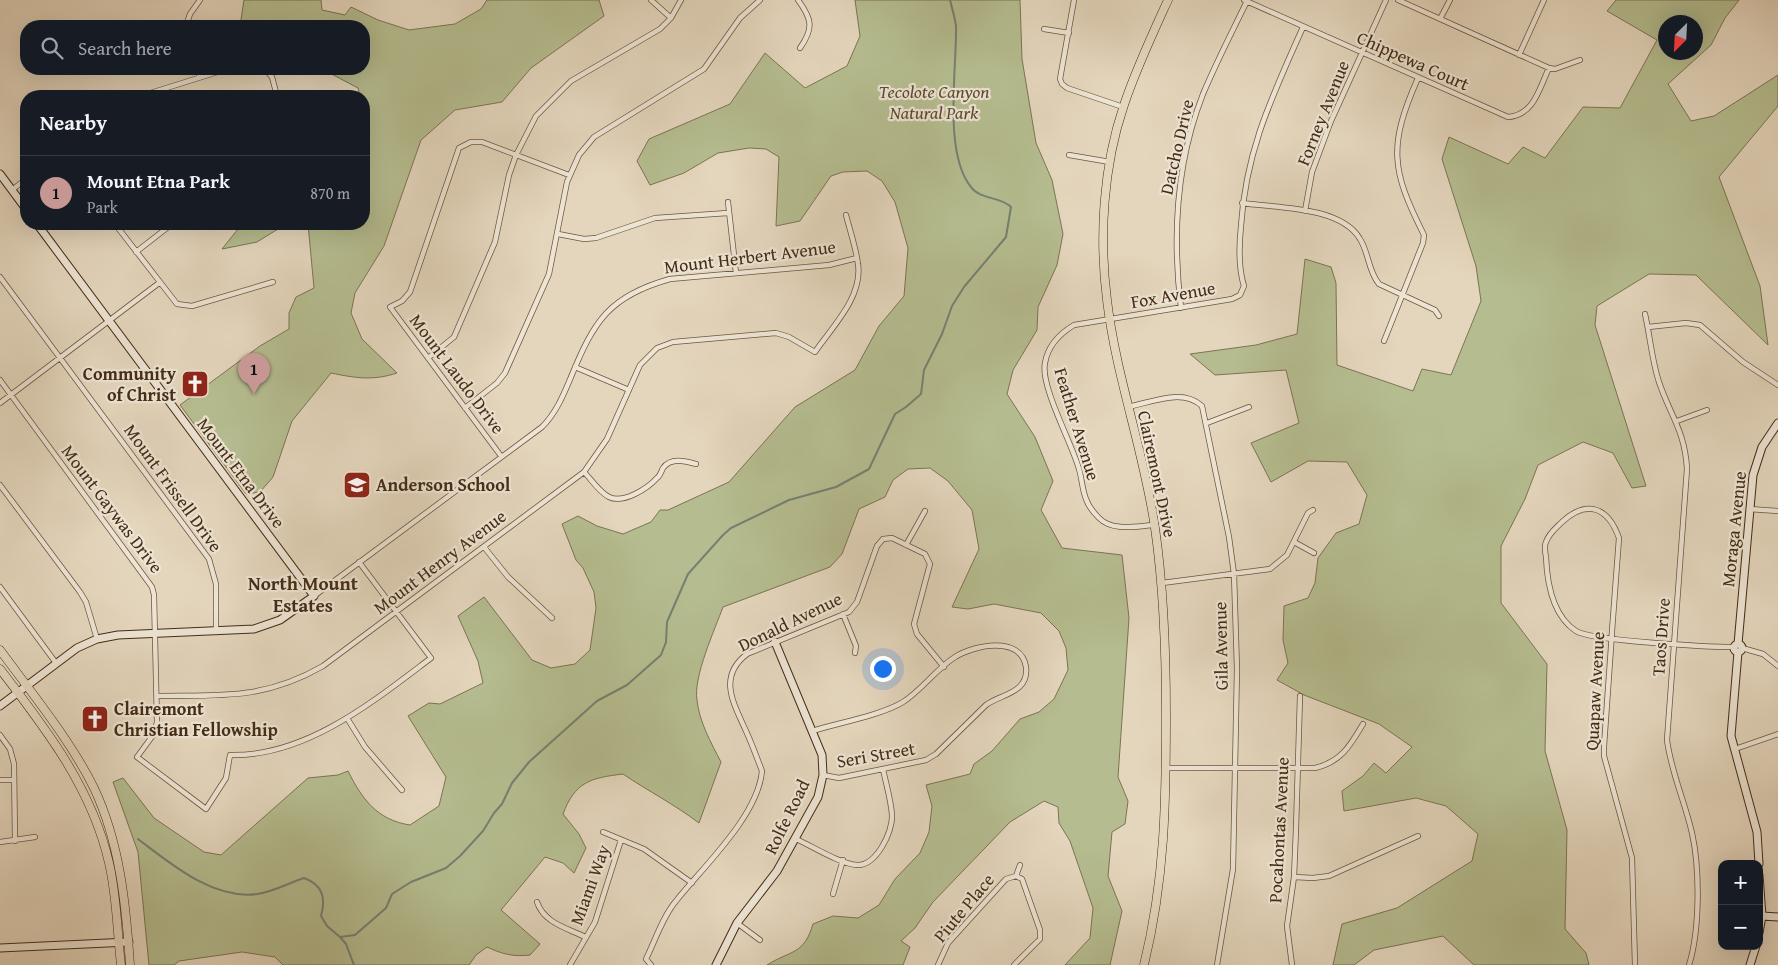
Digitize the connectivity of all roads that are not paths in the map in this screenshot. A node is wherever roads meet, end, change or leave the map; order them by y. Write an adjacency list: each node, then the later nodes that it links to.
1 (200, 0): 15 (street)
2 (651, 0): 13 (street)
3 (681, 0): 13 (street)
4 (760, 0): 35 (street)
5 (798, 0): 19 (street)
6 (1074, 0): 18 (street)
7 (1168, 0): 30 (main road, Clairemont Drive)
8 (1386, 0): 20 (street, Forney Avenue)
9 (1398, 0): 14 (street)
10 (1450, 0): 14 (street)
11 (1544, 0): 21 (street)
12 (1245, 1): 16 (street, Chippewa Court); 55 (street, Datcho Drive)
13 (671, 18): 31 (street)
14 (1440, 19): 21 (street)
15 (188, 20)
16 (1303, 27): 20 (street, Chippewa Court); 40 (street)
17 (1044, 29): 18 (street)
18 (1069, 33): 30 (street)
19 (800, 48)
20 (1362, 53): 27 (street, Chippewa Court); 41 (street, Forney Avenue)
21 (1519, 54): 23 (street)
22 (1580, 60): 23 (street)
23 (1549, 68): 27 (street, Chippewa Court)
24 (207, 75): 26 (street)
25 (270, 75): 29 (street)
26 (200, 77): 28 (street)
27 (1418, 78): 54 (street)
28 (160, 90)
29 (275, 90)
30 (1123, 107): 33 (main road, Clairemont Drive)
31 (516, 155): 35 (street); 63 (street); 63 (street, Mount Laudo Drive)
32 (1069, 155): 33 (street)
33 (1110, 162): 58 (main road, Clairemont Drive)
34 (0, 174): 37 (street)
35 (569, 175): 47 (street)
36 (20, 184): 37 (street)
37 (12, 190): 38 (street)
38 (20, 201)
39 (728, 202): 42 (street)
40 (1242, 203): 41 (street); 55 (street, Fox Avenue)
41 (1306, 211): 54 (street)
42 (728, 212): 47 (street); 50 (street)
43 (846, 215): 49 (street)
44 (42, 230): 59 (street, Mount Etna Drive)
45 (120, 230): 48 (street)
46 (164, 230): 48 (street)
47 (558, 234): 72 (street)
48 (136, 252): 53 (street)
49 (857, 258): 50 (street, Mount Herbert Avenue); 67 (street, Mount Henry Avenue)
50 (736, 273): 64 (street, Mount Herbert Avenue)
51 (0, 278): 62 (street, Mount Frissell Drive)
52 (273, 282): 53 (street)
53 (159, 283): 59 (street)
54 (1401, 296): 57 (street); 61 (street)
55 (1181, 308): 58 (street, Fox Avenue)
56 (1645, 314): 60 (street, Taos Drive)
57 (1439, 316)
58 (1110, 320): 70 (main road, Clairemont Drive); 85 (street, Feather Avenue)
59 (110, 321): 62 (street); 94 (street, Mount Etna Drive)
60 (1648, 327): 66 (street); 74 (street, Taos Drive)
61 (1384, 341)
62 (60, 358): 68 (street); 98 (street, Mount Frissell Drive)
63 (428, 358): 72 (street, Mount Laudo Drive)
64 (575, 367): 67 (street); 77 (street, Mount Herbert Avenue)
65 (0, 380): 68 (street, Mount Gaywas Drive)
66 (1778, 385)
67 (629, 390): 79 (street, Mount Henry Avenue)
68 (11, 395): 69 (street); 99 (street, Mount Gaywas Drive)
69 (0, 403)
70 (1128, 407): 75 (street, Gila Avenue); 85 (main road, Clairemont Drive)
71 (1249, 407): 75 (street)
72 (465, 408): 77 (street, Mount Laudo Drive)
73 (1707, 410): 74 (street)
74 (1677, 421): 103 (street, Taos Drive)
75 (1207, 423): 91 (street, Gila Avenue)
76 (1778, 423): 81 (street, Moraga Avenue)
77 (501, 456): 90 (street, Mount Herbert Avenue)
78 (696, 464): 79 (street)
79 (584, 472): 88 (street, Mount Henry Avenue)
80 (0, 485): 100 (street)
81 (1749, 509): 84 (street); 104 (street, Moraga Avenue)
82 (1313, 510): 86 (street)
83 (924, 511): 87 (street)
84 (1778, 511)
85 (1154, 524): 92 (main road, Clairemont Drive)
86 (1294, 542): 89 (street); 91 (street)
87 (906, 545): 96 (street, Donald Avenue); 109 (street)
88 (484, 546): 95 (street, Mount Henry Avenue); 97 (street)
89 (1314, 553)
90 (359, 562): 94 (street, Mount Herbert Avenue); 95 (street)
91 (1234, 574): 92 (street); 122 (street, Gila Avenue)
92 (1162, 583): 123 (main road, Clairemont Drive)
93 (0, 587): 107 (street)
94 (314, 596): 98 (street, Mount Herbert Avenue)
95 (396, 612): 113 (street, Mount Henry Avenue); 116 (street)
96 (843, 614): 102 (street, Donald Avenue); 106 (street)
97 (552, 618)
98 (216, 632): 99 (street, Mount Herbert Avenue)
99 (156, 633): 100 (street, Mount Herbert Avenue); 113 (street, Mount Gaywas Drive)
100 (97, 638): 107 (street, Mount Herbert Avenue)
101 (1612, 638): 101 (street, Quapaw Avenue); 103 (street); 164 (street, Quapaw Avenue)
102 (775, 642): 118 (street, Rolfe Road); 142 (street, Donald Avenue)
103 (1675, 643): 104 (street); 165 (street, Taos Drive)
104 (1738, 648): 108 (street); 121 (street, Moraga Avenue)
105 (0, 650): 111 (main road)
106 (855, 654)
107 (56, 663): 111 (street, Mount Herbert Avenue)
108 (1778, 666)
109 (944, 667): 118 (street); 125 (street, Seri Street)
110 (0, 669): 112 (main road)
111 (27, 686): 112 (street, Mount Herbert Avenue); 151 (main road)
112 (18, 692): 115 (street, Mount Herbert Avenue); 150 (main road)
113 (157, 696): 116 (street, Mount Gaywas Drive)
114 (1300, 696): 124 (street, Pocahontas Avenue)
115 (0, 706)
116 (347, 718): 129 (street)
117 (1363, 724): 124 (street)
118 (812, 731): 126 (street, Rolfe Road)
119 (1778, 734): 121 (street)
120 (0, 735): 128 (street)
121 (1735, 749): 138 (street, Moraga Avenue)
122 (1236, 767): 123 (street); 124 (street); 162 (street, Gila Avenue)
123 (1166, 768): 161 (main road, Clairemont Drive)
124 (1297, 768): 141 (street, Pocahontas Avenue)
125 (883, 769): 126 (street, Seri Street); 137 (street)
126 (823, 775): 133 (street, Rolfe Road)
127 (0, 780): 128 (street)
128 (14, 780): 135 (street)
129 (402, 790)
130 (603, 832): 134 (street)
131 (1418, 836): 141 (street)
132 (35, 837): 135 (street)
133 (796, 839): 137 (street); 147 (street, Rolfe Road)
134 (621, 840): 142 (street); 148 (street, Miami Way)
135 (15, 841): 136 (street)
136 (0, 842)
137 (843, 860): 143 (street)
138 (1758, 860)
139 (1020, 865): 140 (street)
140 (1016, 876): 159 (street, Piute Place); 160 (street)
141 (1294, 877): 163 (street, Pocahontas Avenue)
142 (692, 883): 157 (street, Donald Avenue)
143 (833, 894)
144 (537, 902): 148 (street)
145 (1763, 916): 146 (street)
146 (1778, 917)
147 (737, 923): 149 (street); 158 (street, Rolfe Road)
148 (586, 938): 156 (street, Miami Way)
149 (760, 940)
150 (119, 942): 151 (street); 152 (street); 154 (main road)
151 (129, 942): 155 (main road)
152 (0, 948)
153 (1755, 950): 166 (street)
154 (121, 965)
155 (130, 965)
156 (570, 965)
157 (652, 965)
158 (716, 965)
159 (938, 965)
160 (1014, 965)
161 (1144, 965)
162 (1217, 965)
163 (1292, 965)
164 (1635, 965)
165 (1688, 965)
166 (1750, 965)

